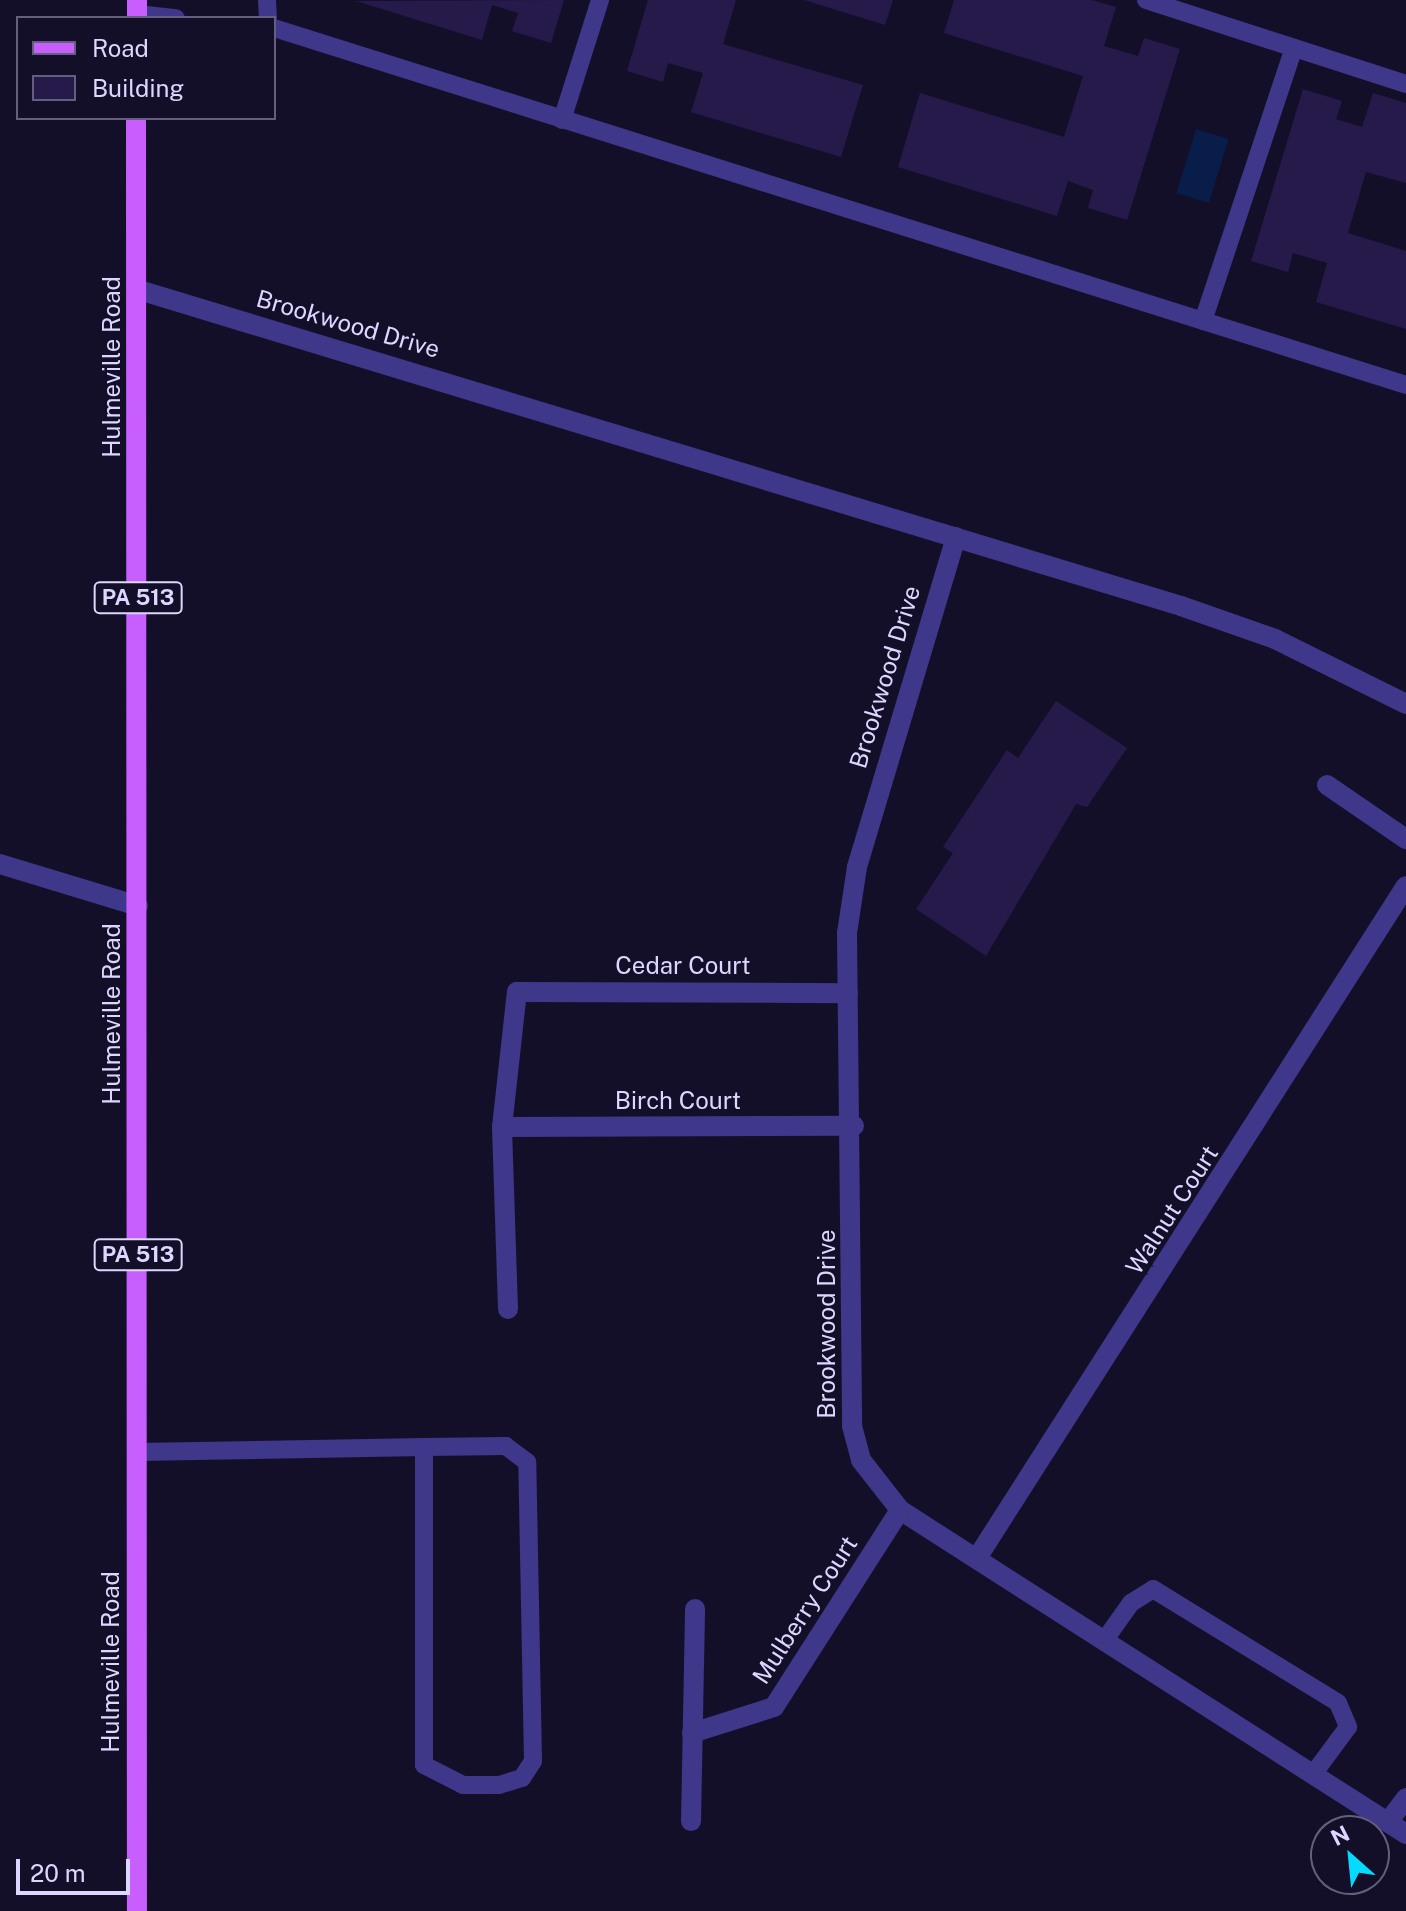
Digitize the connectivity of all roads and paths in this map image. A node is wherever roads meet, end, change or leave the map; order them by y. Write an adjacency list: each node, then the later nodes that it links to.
1 (600, 0): 9 (lane)
2 (1146, 0): 6 (lane)
3 (137, 11): 4 (lane)
4 (165, 16)
5 (276, 29): 9 (lane)
6 (1294, 48): 7 (lane); 11 (lane)
7 (1406, 84)
8 (136, 120): 10 (main road, Hulmeville Road / PA 513)
9 (562, 120): 11 (lane)
10 (139, 290): 13 (street, Brookwood Drive); 19 (main road, Hulmeville Road / PA 513)
11 (1203, 321): 12 (lane)
12 (1406, 385)
13 (956, 537): 14 (street, Brookwood Drive); 20 (street, Brookwood Drive)
14 (1406, 704)
15 (1327, 785): 16 (street)
16 (1406, 839)
17 (0, 864): 19 (street)
18 (1406, 886): 27 (street, Walnut Court)
19 (138, 906): 25 (main road, Hulmeville Road / PA 513)
20 (848, 993): 21 (street, Brookwood Drive); 22 (street, Cedar Court)
21 (854, 1126): 22 (street, Birch Court); 26 (street, Brookwood Drive)
22 (502, 1127): 23 (street)
23 (508, 1309)
24 (424, 1447): 24 (lane); 25 (lane)
25 (138, 1452): 36 (main road, Hulmeville Road / PA 513)
26 (900, 1510): 27 (street, Brookwood Drive); 30 (street, Mulberry Court)
27 (977, 1558): 29 (street, Brookwood Drive)
28 (695, 1609): 30 (street)
29 (1106, 1638): 31 (street, Brookwood Drive); 31 (lane)
30 (692, 1733): 35 (street)
31 (1314, 1773): 33 (street, Brookwood Drive)
32 (1406, 1798): 34 (street)
33 (1377, 1815)
34 (1390, 1819)
35 (691, 1821)
36 (137, 1911)

